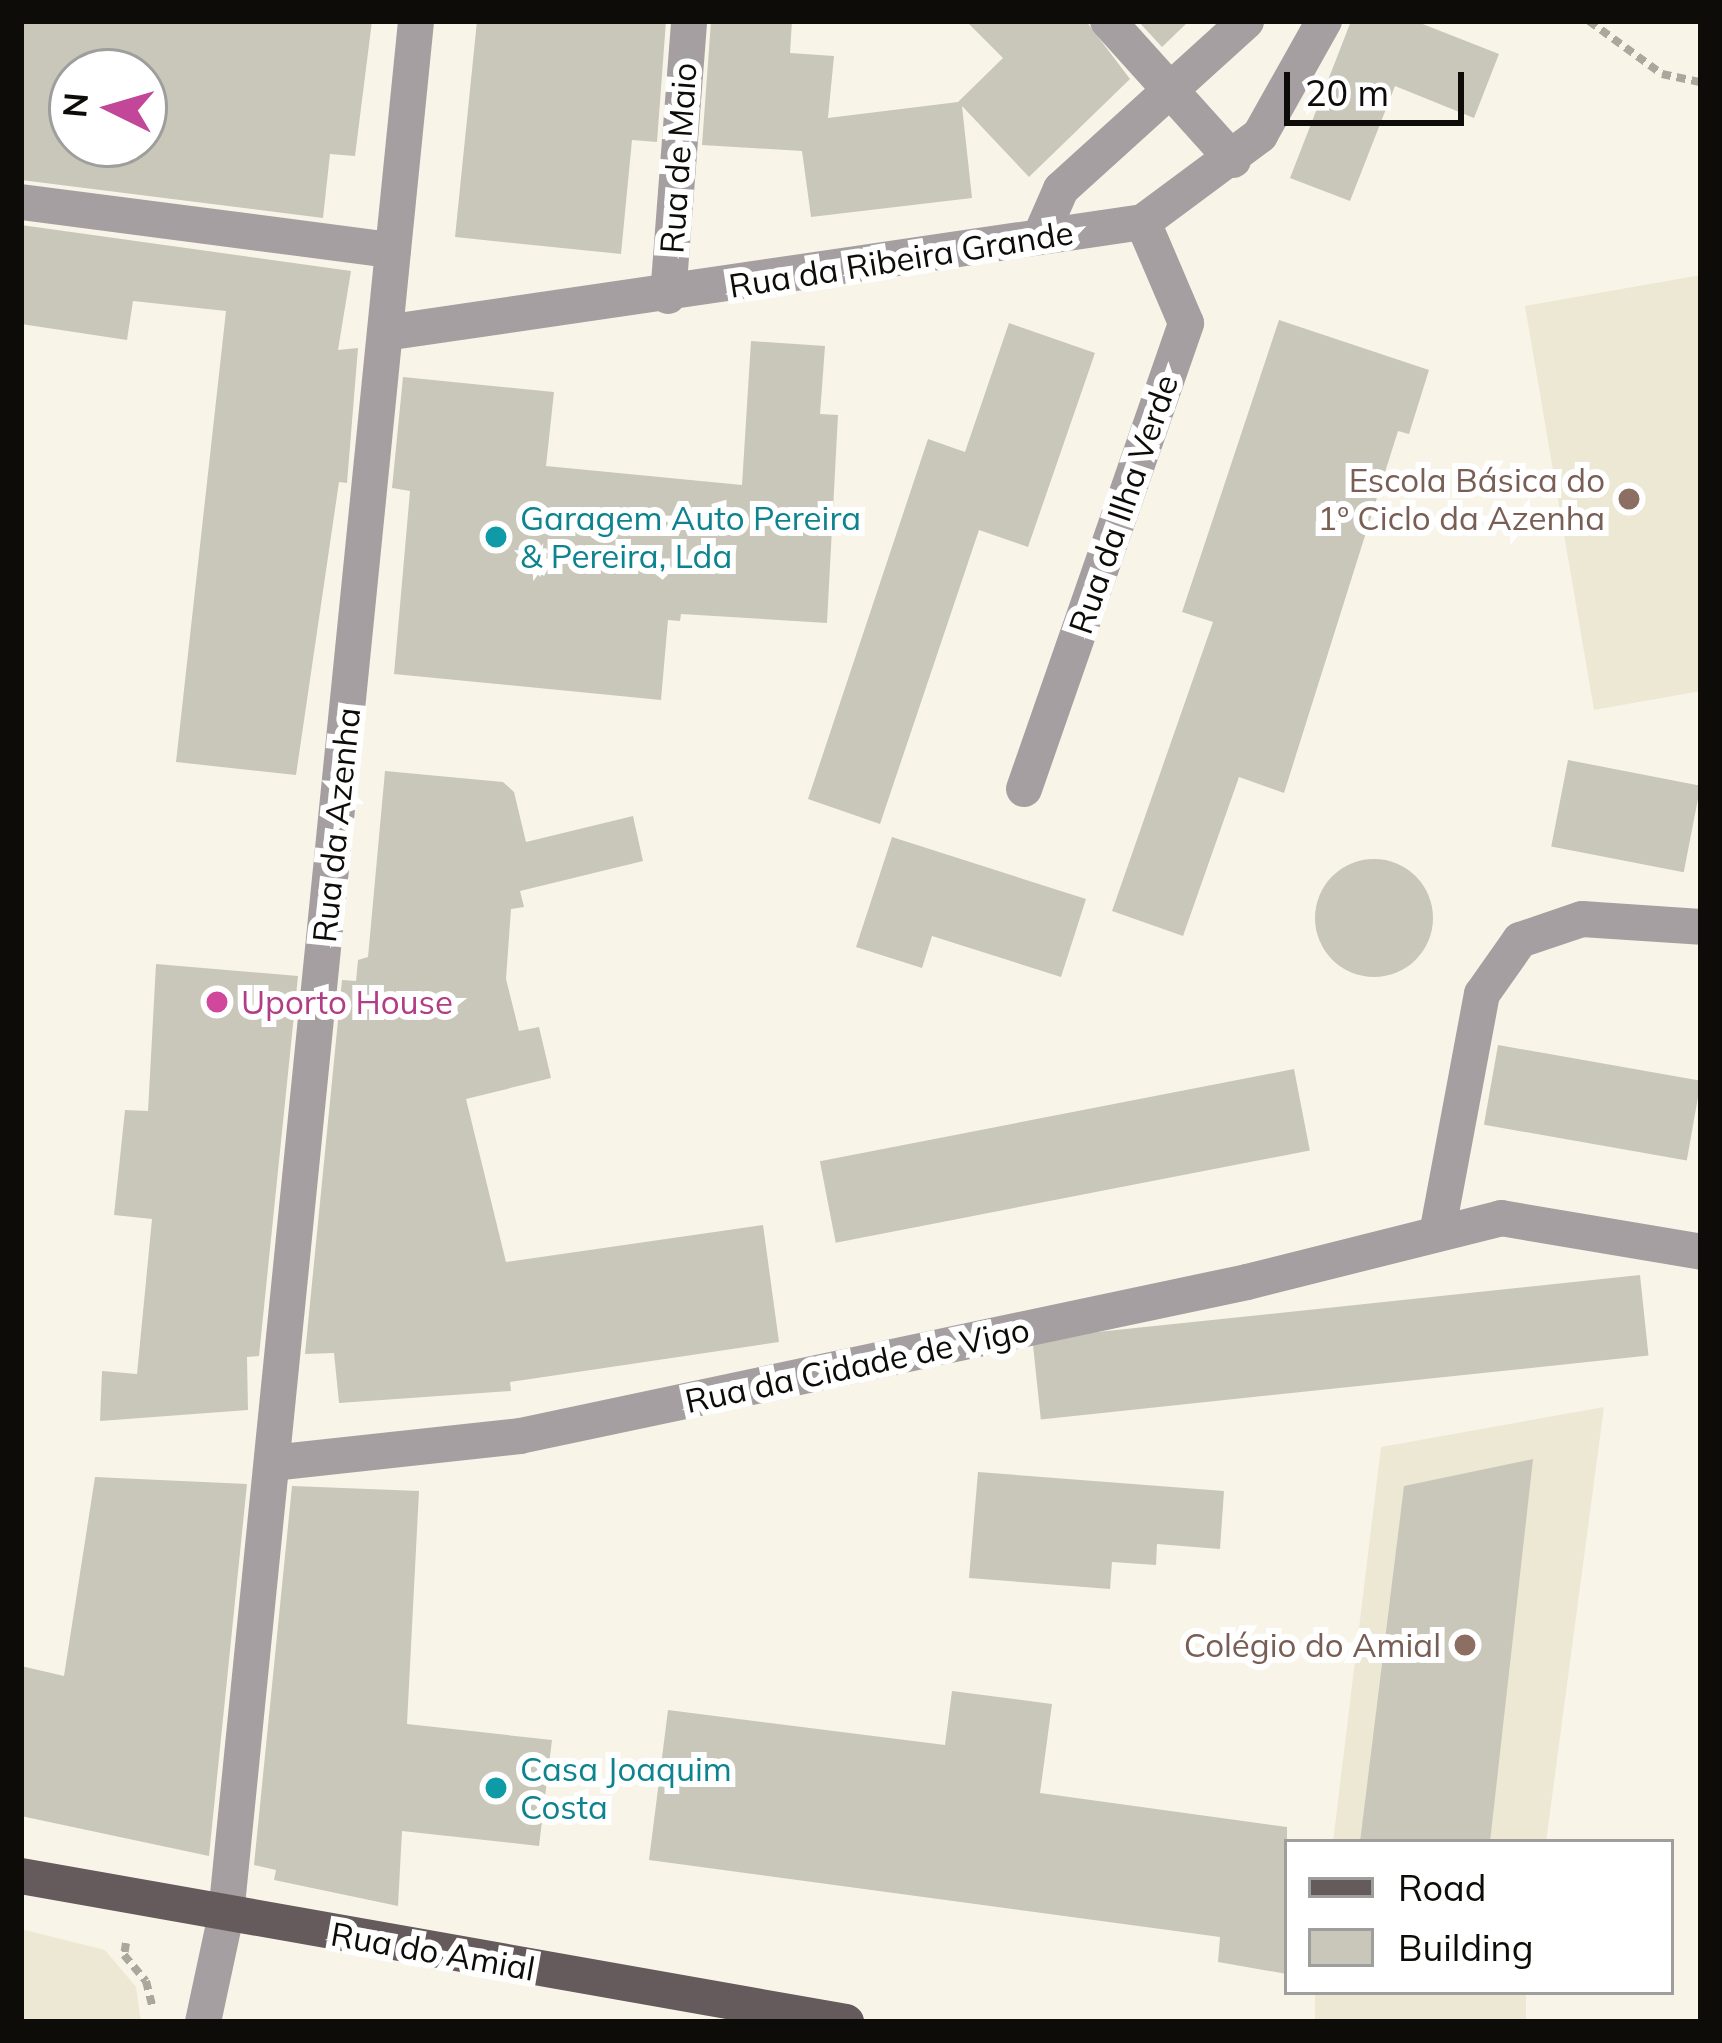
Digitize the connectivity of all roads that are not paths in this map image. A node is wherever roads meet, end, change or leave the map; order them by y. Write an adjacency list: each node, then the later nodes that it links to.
1 (416, 21): 11 (street, Rua da Azenha)
2 (688, 21): 12 (street, Rua de Maio)
3 (1108, 21): 6 (street)
4 (1246, 21): 6 (street)
5 (1324, 21): 7 (street, Rua da Ribeira Grande)
6 (1169, 89): 7 (street); 10 (street)
7 (1233, 160): 9 (street, Rua da Ribeira Grande)
8 (21, 202): 11 (street)
9 (1143, 222): 10 (street, Rua da Ribeira Grande); 14 (street, Rua da Ilha Verde)
10 (1040, 237): 12 (street, Rua da Ribeira Grande)
11 (393, 250): 13 (street, Rua da Azenha)
12 (668, 296): 13 (street, Rua da Ribeira Grande)
13 (385, 334): 18 (street, Rua da Azenha)
14 (1024, 789)
15 (1701, 927): 16 (street)
16 (1436, 1234): 17 (street, Rua da Cidade de Vigo); 18 (street, Rua da Cidade de Vigo)
17 (1701, 1252)
18 (272, 1462): 20 (street, Rua da Azenha)
19 (21, 1876): 20 (main road, Rua do Amial)
20 (226, 1916): 21 (main road, Rua do Amial); 22 (street, Rua da Azenha)
21 (740, 2012): 23 (main road, Rua do Amial)
22 (203, 2022)
23 (846, 2022)

